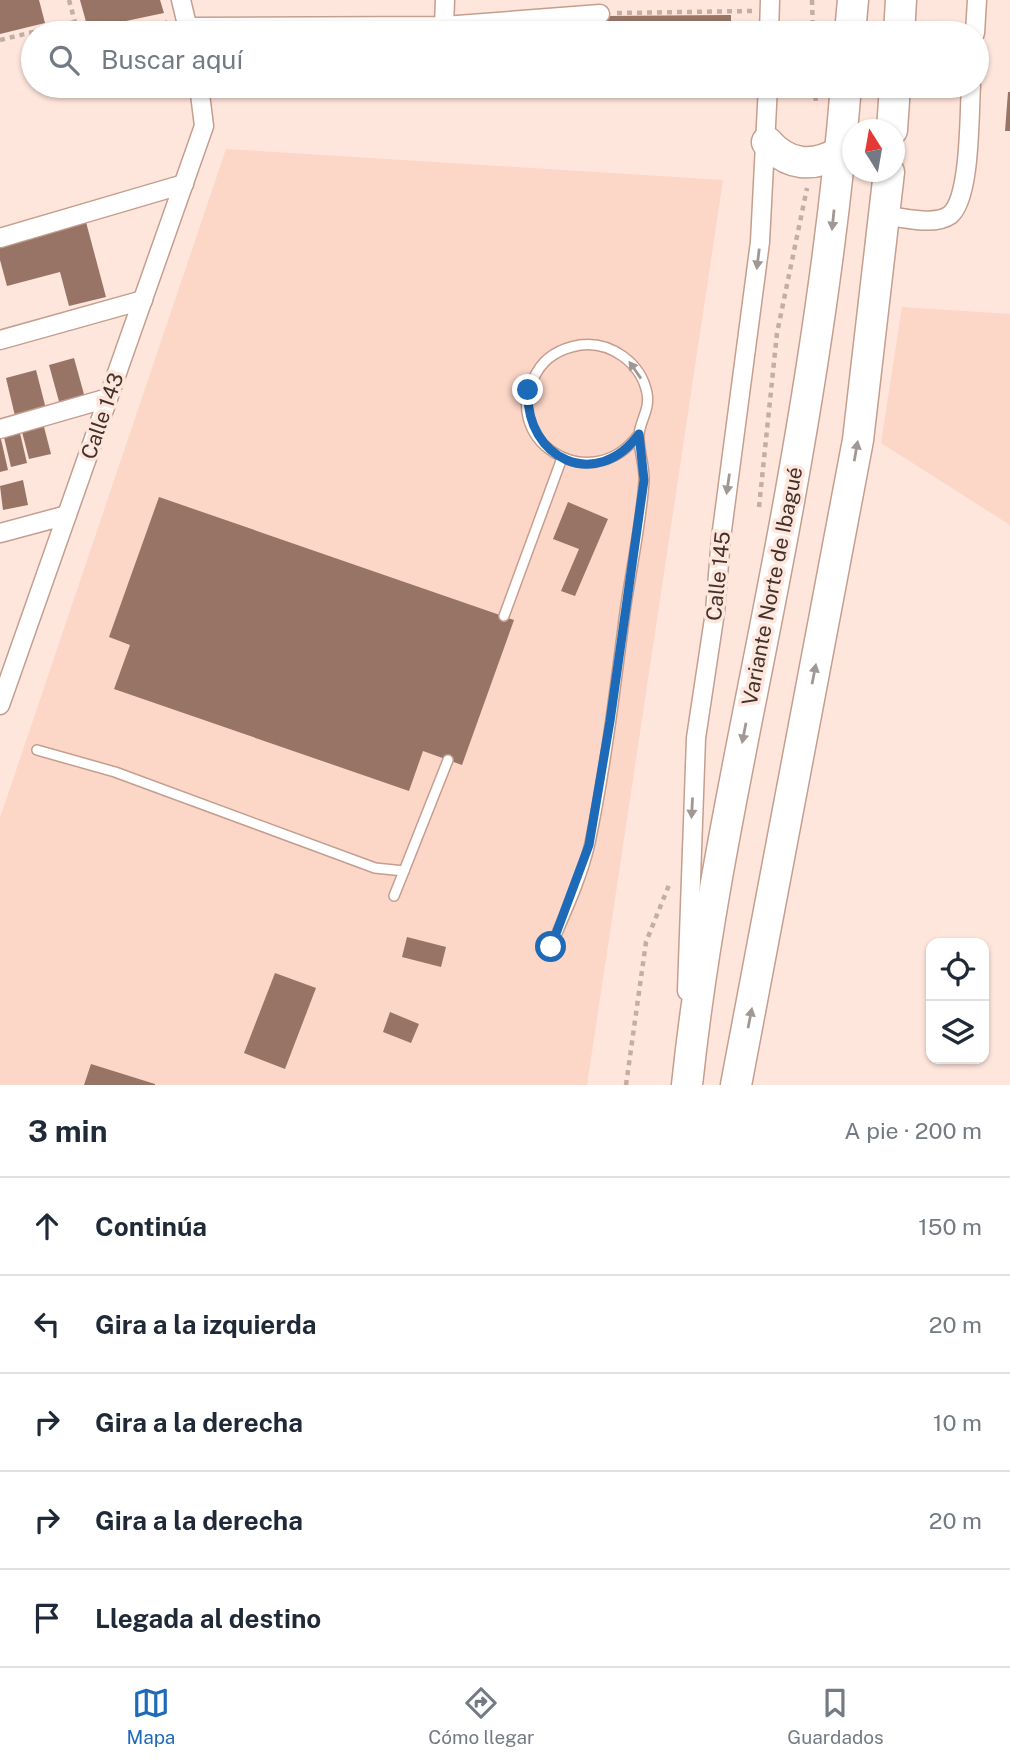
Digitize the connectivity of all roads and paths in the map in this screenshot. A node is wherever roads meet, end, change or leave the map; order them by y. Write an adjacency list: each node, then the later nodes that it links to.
1 (69, 0): 11 (path)
2 (181, 0): 13 (street)
3 (445, 0): 14 (street)
4 (812, 0): 16 (path)
5 (853, 0): 17 (highway)
6 (901, 0): 18 (highway)
7 (977, 0): 19 (street)
8 (770, 5): 10 (path)
9 (166, 11): 12 (path)
10 (600, 14): 15 (street)
11 (75, 21)
12 (169, 21)
13 (186, 21)
14 (444, 21)
15 (509, 21)
16 (813, 21)
17 (851, 21)
18 (900, 21)
19 (976, 21)
20 (21, 35): 21 (path)
21 (0, 40)
22 (200, 98): 33 (street, Calle 143)
23 (768, 98): 30 (street, Calle 145)
24 (815, 98): 28 (path)
25 (845, 98): 31 (highway, Variante Norte de Ibagué)
26 (894, 98): 29 (highway)
27 (970, 98): 34 (street)
28 (815, 117)
29 (893, 119)
30 (767, 142): 31 (highway); 51 (street, Calle 145, one-way to 51)
31 (840, 152): 51 (highway, Variante Norte de Ibagué, one-way to 51)
32 (888, 182): 34 (highway)
33 (184, 184): 35 (street); 36 (street, Calle 143)
34 (885, 215): 52 (highway, one-way to 34)
35 (0, 238)
36 (143, 300): 37 (street); 38 (street, Calle 143)
37 (0, 340)
38 (108, 398): 39 (street); 42 (street, Calle 143)
39 (0, 429)
40 (639, 434): 41 (lane); 41 (lane, one-way to 41); 50 (lane)
41 (562, 458): 44 (lane)
42 (67, 515): 43 (street); 45 (street, Calle 143)
43 (0, 533)
44 (504, 616)
45 (0, 705)
46 (37, 750): 48 (lane)
47 (448, 760): 48 (lane)
48 (404, 871): 49 (lane)
49 (394, 896)
50 (551, 947)
51 (688, 1076)
52 (736, 1085)

